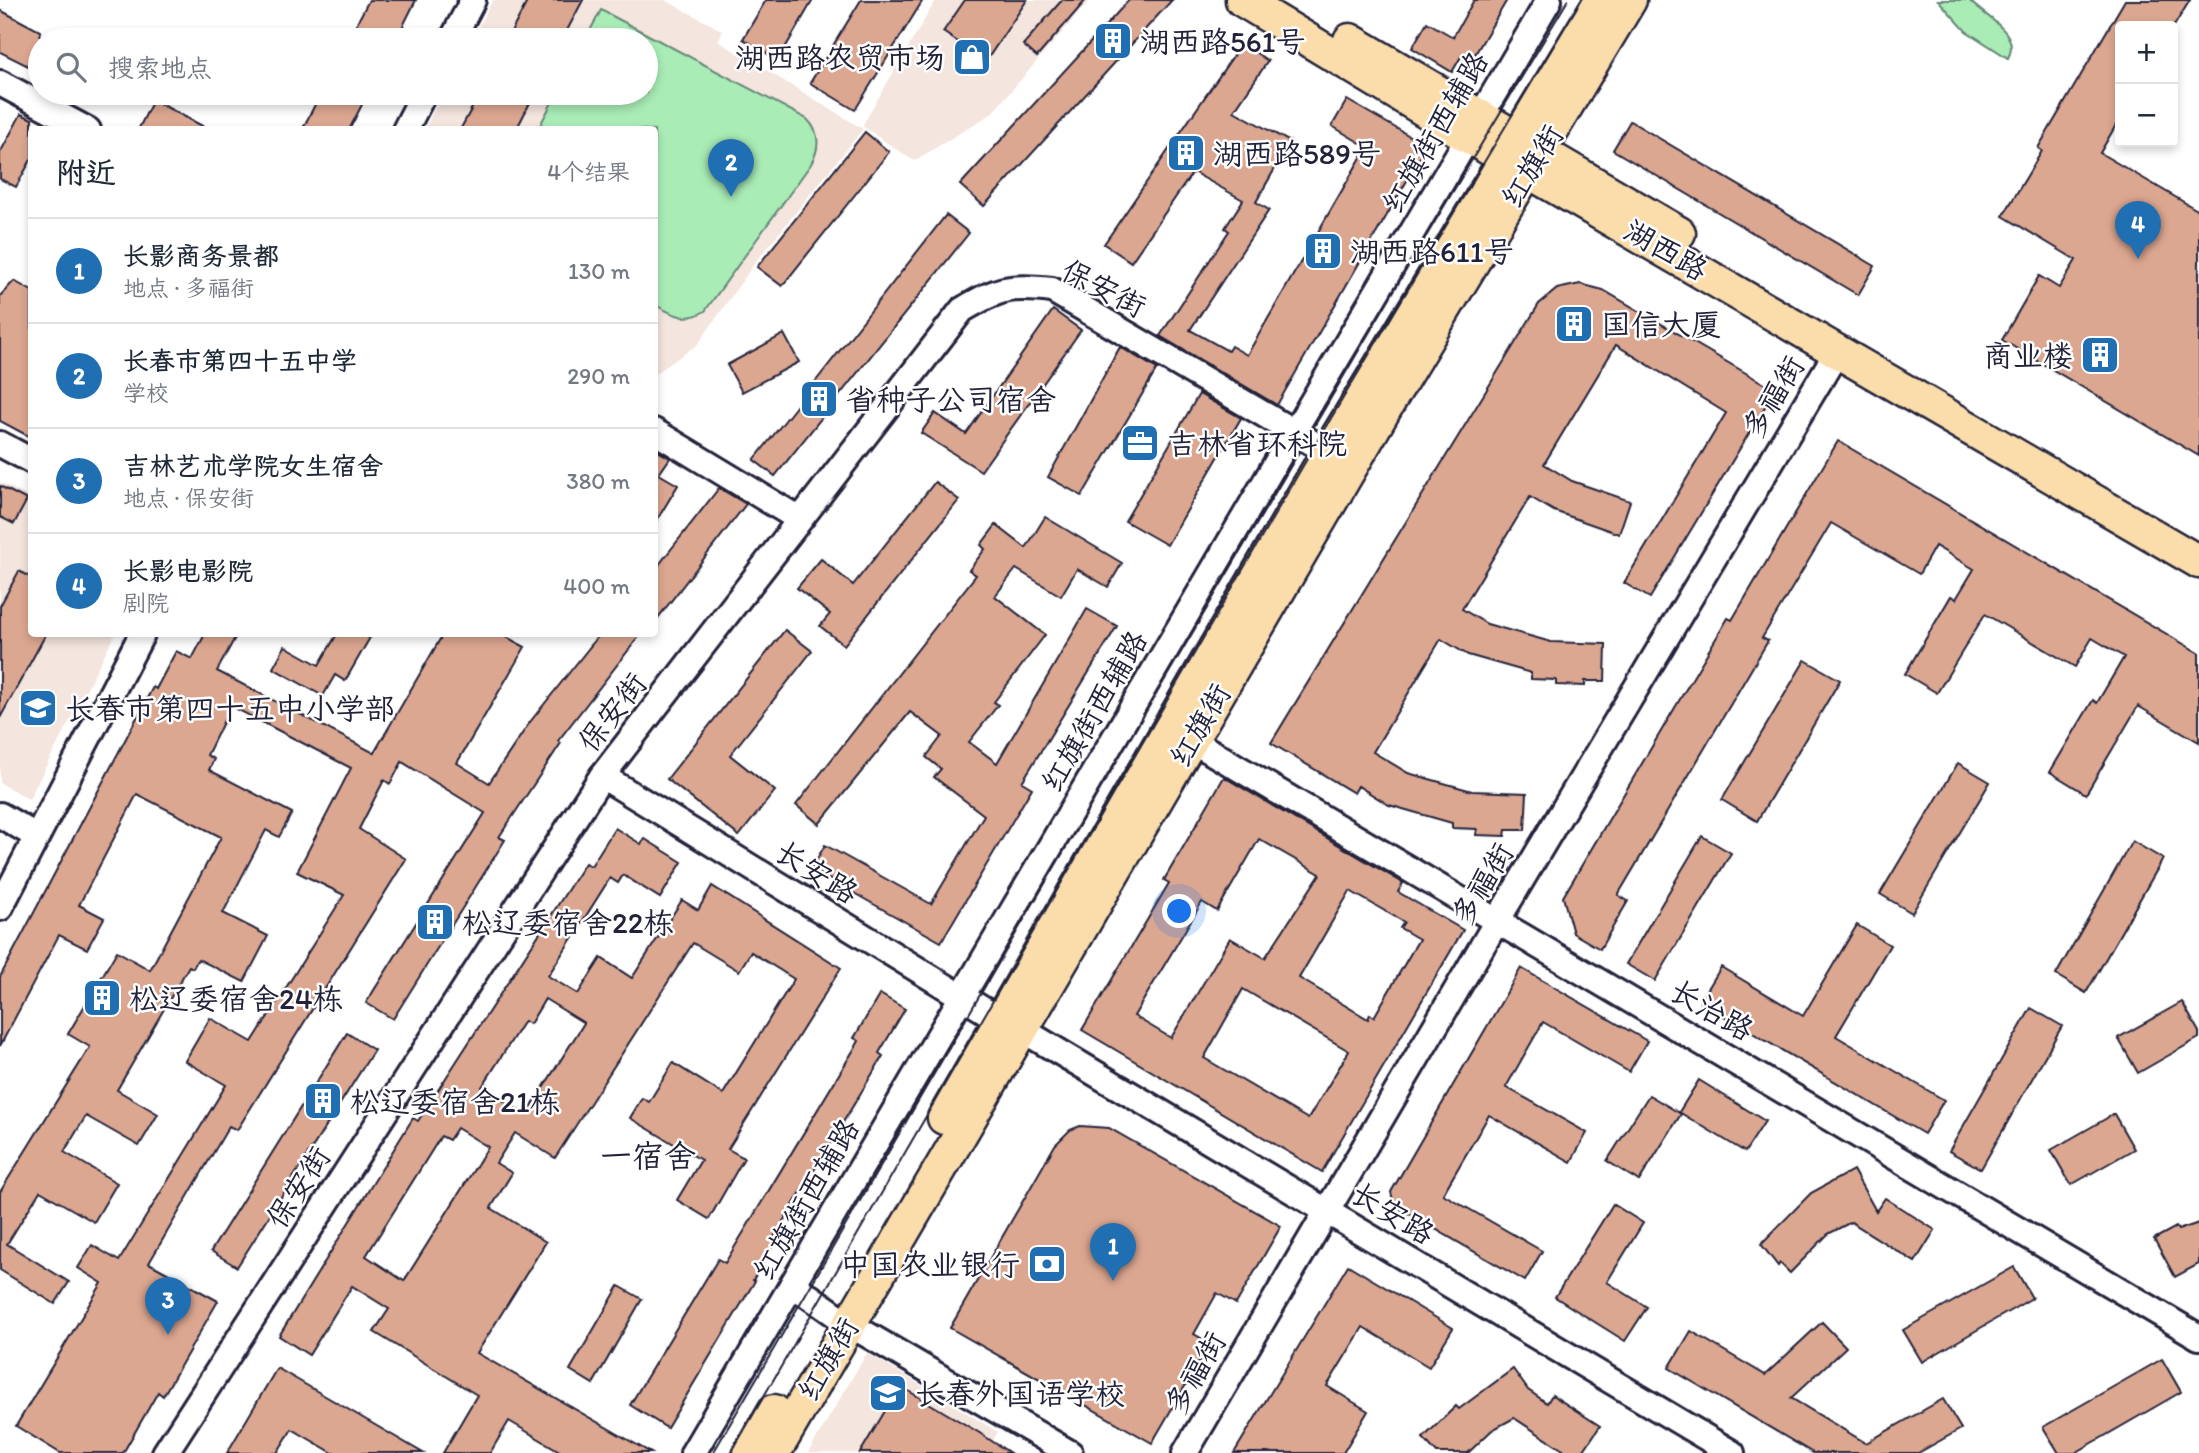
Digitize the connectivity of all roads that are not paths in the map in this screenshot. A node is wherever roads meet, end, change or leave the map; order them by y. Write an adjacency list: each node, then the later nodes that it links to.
1 (473, 0): 7 (street)
2 (1242, 0): 14 (main road, 湖西路)
3 (1279, 0): 14 (main road, 湖西路)
4 (1549, 0): 14 (street, 红旗街西辅路)
5 (1601, 0): 15 (main road, 红旗街)
6 (1630, 0): 15 (main road, 红旗街)
7 (458, 28)
8 (0, 83): 9 (street)
9 (28, 98)
10 (41, 105): 12 (street)
11 (418, 105): 13 (street)
12 (81, 126)
13 (407, 126)
14 (1475, 126): 15 (main road, 湖西路); 17 (street, 红旗街西辅路)
15 (1523, 154): 16 (main road, 湖西路); 20 (main road, 红旗街); 23 (main road, 湖西路); 26 (main road, 红旗街)
16 (1838, 350): 24 (main road, 湖西路); 31 (street, 多福街)
17 (1294, 432): 20 (street, 保安街); 22 (street, 保安街); 32 (street, 红旗街西辅路)
18 (658, 433): 22 (street)
19 (0, 444): 21 (street)
20 (1328, 452): 33 (main road, 红旗街)
21 (28, 458)
22 (799, 519): 27 (street, 保安街)
23 (2199, 540)
24 (2199, 562)
25 (140, 637): 29 (street)
26 (1191, 740): 31 (street, 长治路); 33 (main road, 红旗街)
27 (601, 776): 32 (street, 长安路); 38 (street, 保安街)
28 (0, 815): 29 (street)
29 (36, 836): 30 (street)
30 (0, 908)
31 (1497, 920): 34 (street, 多福街); 37 (street, 长治路)
32 (961, 998): 33 (street, 长安路); 35 (street, 红旗街西辅路)
33 (1010, 1025): 34 (street, 长安路); 36 (main road, 红旗街)
34 (1328, 1210): 43 (street, 多福街); 44 (street, 长安路)
35 (793, 1285): 36 (street); 39 (street, 红旗街西辅路)
36 (840, 1318): 40 (main road, 红旗街); 41 (main road, 红旗街); 42 (street)
37 (2199, 1337)
38 (165, 1453)
39 (693, 1453)
40 (750, 1453)
41 (774, 1453)
42 (1070, 1453)
43 (1185, 1453)
44 (1732, 1453)

